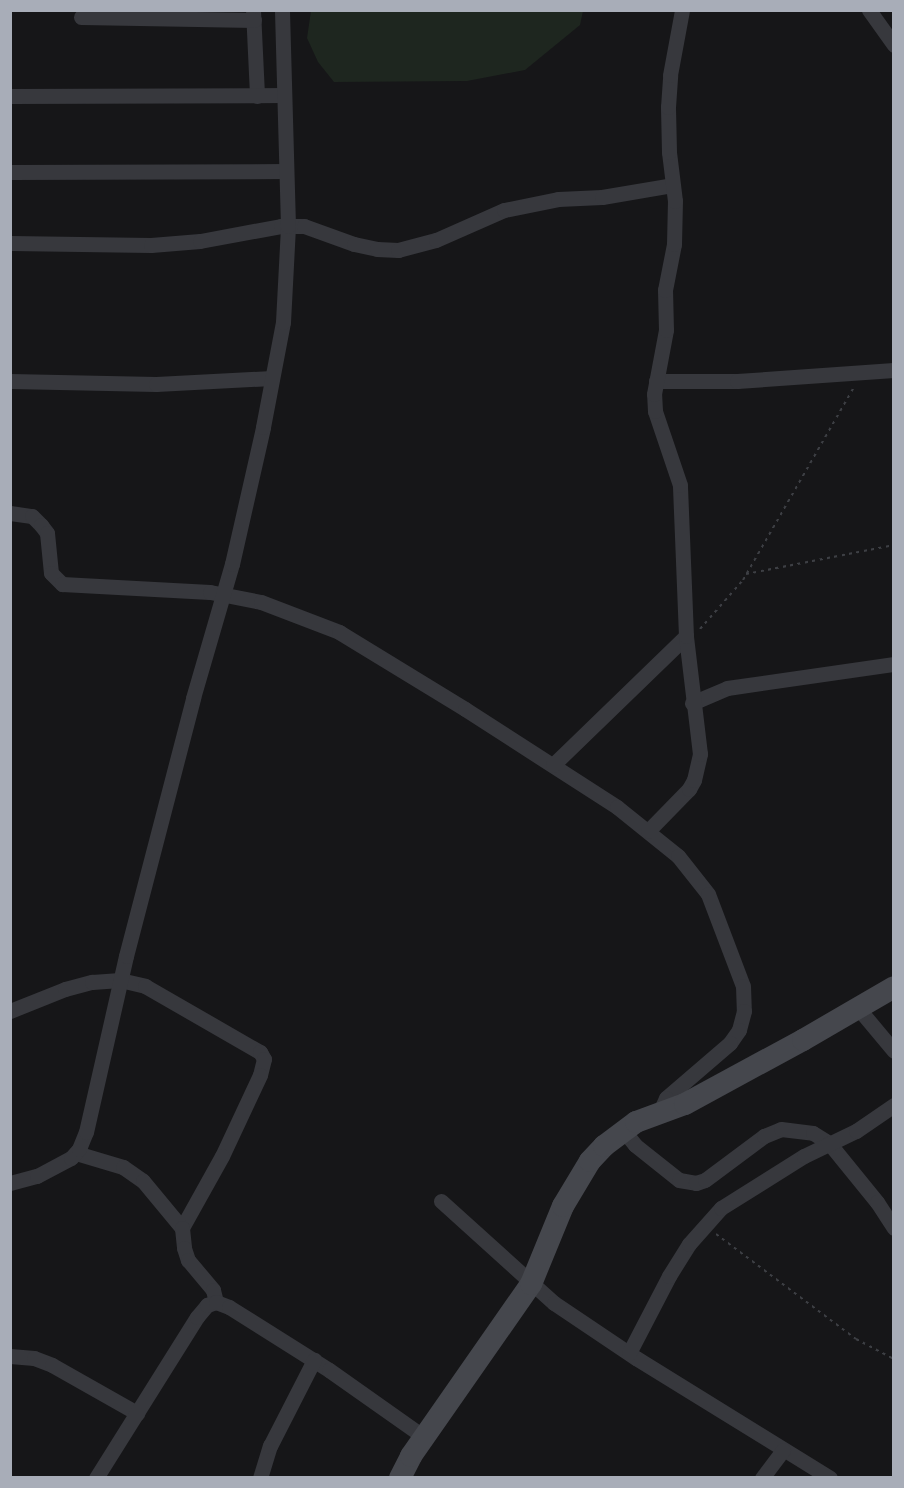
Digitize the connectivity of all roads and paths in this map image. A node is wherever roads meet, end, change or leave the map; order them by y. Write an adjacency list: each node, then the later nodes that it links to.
1 (282, 10): 7 (street)
2 (682, 10): 12 (street)
3 (869, 10): 6 (street)
4 (254, 15): 5 (street); 9 (street)
5 (81, 17)
6 (894, 45)
7 (284, 95): 9 (street); 10 (street)
8 (10, 96): 9 (street)
9 (257, 96)
10 (286, 171): 11 (street); 13 (street)
11 (10, 172)
12 (672, 184): 13 (street); 19 (street)
13 (288, 226): 14 (street); 17 (street)
14 (10, 243)
15 (894, 370): 16 (street)
16 (864, 372): 19 (street); 22 (path)
17 (272, 378): 18 (street); 23 (street)
18 (10, 381)
19 (656, 381): 24 (street)
20 (10, 513): 23 (street)
21 (894, 545): 22 (path)
22 (746, 574): 24 (path)
23 (222, 594): 27 (street); 29 (street)
24 (687, 642): 26 (street); 27 (street)
25 (894, 664): 26 (street)
26 (692, 703): 28 (street)
27 (553, 765): 28 (street)
28 (648, 831): 35 (street)
29 (120, 980): 32 (street); 38 (street); 42 (street)
30 (894, 987): 31 (street)
31 (858, 1008): 33 (street); 35 (street)
32 (10, 1011)
33 (894, 1051)
34 (894, 1105): 37 (street)
35 (659, 1114): 36 (street)
36 (623, 1130): 37 (street); 44 (street)
37 (830, 1143): 41 (street); 43 (street)
38 (76, 1153): 39 (street); 42 (street)
39 (10, 1183)
40 (441, 1202): 44 (street)
41 (704, 1225): 46 (street); 48 (path)
42 (182, 1228): 45 (street)
43 (894, 1228)
44 (531, 1284): 46 (street); 51 (street)
45 (216, 1302): 49 (street); 50 (street)
46 (629, 1353): 52 (street)
47 (10, 1356): 50 (street)
48 (894, 1359)
49 (314, 1360): 51 (street); 54 (street)
50 (137, 1413): 53 (street)
51 (424, 1437): 55 (street)
52 (783, 1450): 56 (street); 57 (street)
53 (96, 1478)
54 (260, 1478)
55 (400, 1478)
56 (762, 1478)
57 (830, 1478)

